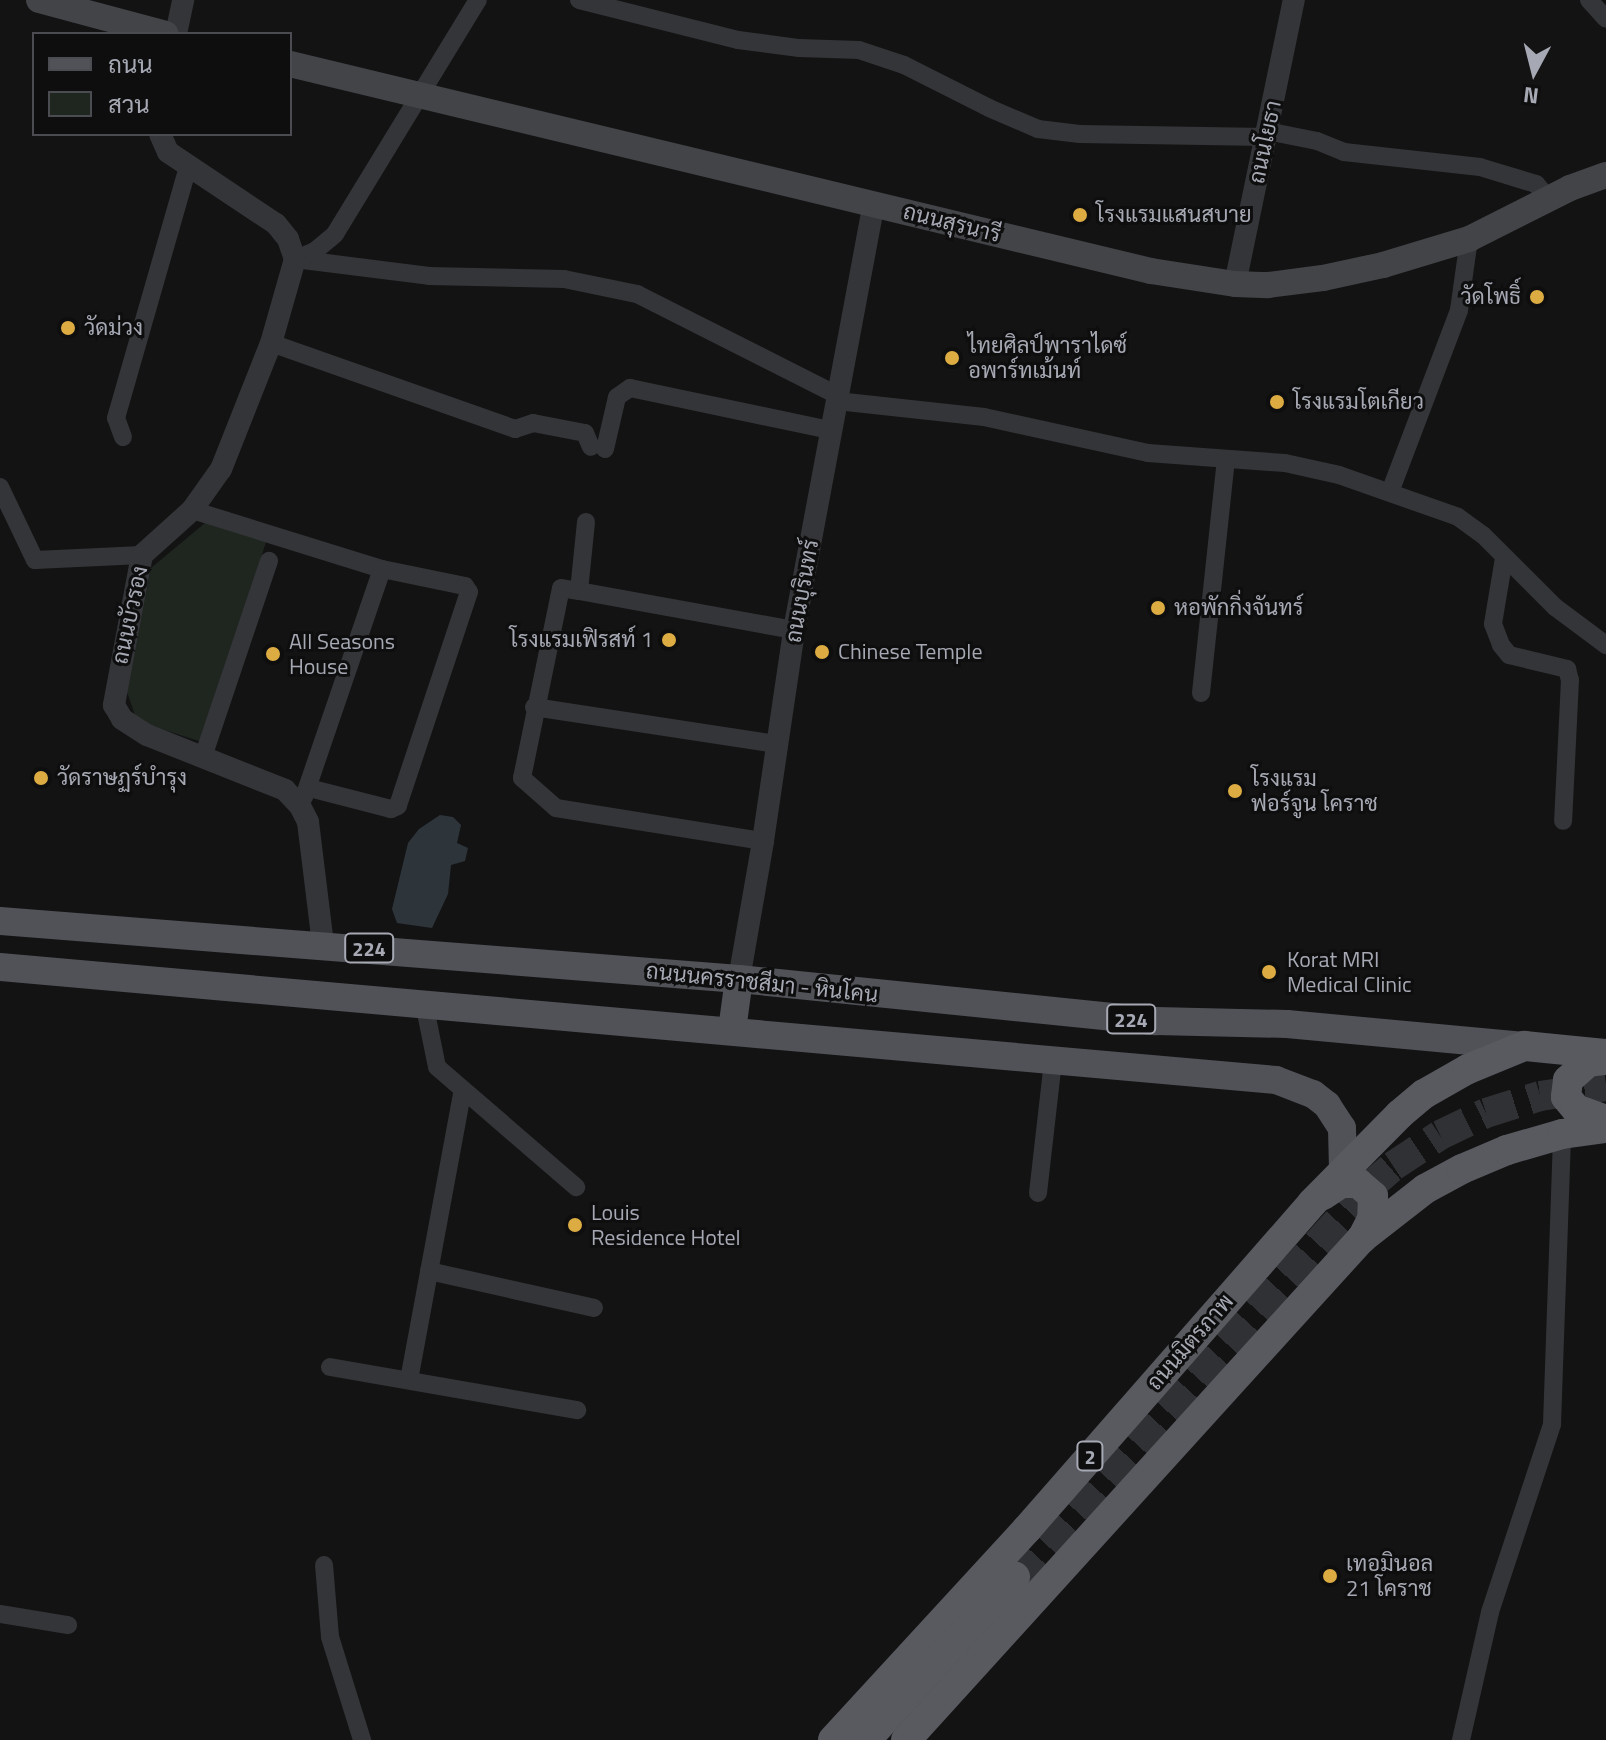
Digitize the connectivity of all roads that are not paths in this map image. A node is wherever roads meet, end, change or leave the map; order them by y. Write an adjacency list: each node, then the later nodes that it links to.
1 (39, 0): 8 (main road)
2 (183, 0): 9 (street)
3 (478, 0): 11 (street)
4 (579, 0): 12 (street)
5 (1294, 0): 12 (street, ถนนโยธา)
6 (1589, 0): 7 (street)
7 (1606, 19)
8 (159, 32)
9 (176, 32)
10 (292, 64): 11 (main road, ถนนสุรนารี)
11 (421, 95): 17 (main road, ถนนสุรนารี); 19 (street)
12 (1266, 134): 16 (street); 20 (street, ถนนโยธา)
13 (161, 136): 14 (street)
14 (189, 164): 19 (street); 24 (street)
15 (1606, 175): 16 (main road, ถนนสุรนารี)
16 (1548, 198): 18 (main road, ถนนสุรนารี)
17 (874, 204): 20 (main road, ถนนสุรนารี); 22 (street, ถนนบุรินทร์)
18 (1469, 239): 20 (main road, ถนนสุรนารี); 27 (street)
19 (295, 259): 21 (street, ถนนบัวรอง); 22 (street)
20 (1235, 284)
21 (271, 343): 23 (street); 28 (street, ถนนบัวรอง)
22 (837, 398): 23 (street, ถนนบุรินทร์); 25 (street)
23 (830, 430): 35 (street, ถนนบุรินทร์)
24 (123, 437)
25 (1226, 459): 27 (street); 37 (street)
26 (0, 487): 30 (street)
27 (1390, 492): 31 (street)
28 (192, 510): 30 (street, ถนนบัวรอง); 33 (street)
29 (586, 522): 34 (street)
30 (142, 555): 40 (street, ถนนบัวรอง)
31 (1504, 558): 36 (street); 42 (street)
32 (269, 561): 40 (street)
33 (382, 569): 41 (street); 41 (street)
34 (579, 591): 35 (street); 38 (street)
35 (794, 630): 39 (street, ถนนบุรินทร์)
36 (1606, 645)
37 (1201, 693)
38 (534, 707): 39 (street); 43 (street)
39 (777, 744): 43 (street, ถนนบุรินทร์)
40 (203, 757): 41 (street, ถนนบัวรอง)
41 (304, 797): 45 (street)
42 (1563, 821)
43 (763, 841): 47 (street, ถนนบุรินทร์)
44 (0, 921): 45 (main road, ถนนนครราชสีมา - หินโคน / 224)
45 (323, 944): 47 (main road, ถนนนครราชสีมา - หินโคน / 224)
46 (0, 967): 48 (main road, 224)
47 (739, 979): 49 (main road); 50 (main road, ถนนนครราชสีมา - หินโคน / 224)
48 (424, 1003): 49 (main road, 224); 54 (street)
49 (732, 1030): 53 (main road, 224)
50 (1524, 1046): 51 (highway, ถนนมิตรภาพ / 2); 58 (highway, ถนนมิตรภาพ / 2)
51 (1606, 1054)
52 (1606, 1060): 55 (highway)
53 (1053, 1061): 58 (main road, 224); 60 (street)
54 (463, 1090): 59 (street); 63 (street)
55 (1606, 1120)
56 (1606, 1128): 57 (highway)
57 (1562, 1134): 62 (highway); 76 (street)
58 (1343, 1168): 61 (highway, ถนนมิตรภาพ / 2)
59 (576, 1187)
60 (1038, 1193)
61 (1312, 1203): 62 (highway); 73 (highway, ถนนมิตรภาพ / 2)
62 (1361, 1239): 75 (highway)
63 (429, 1271): 64 (street); 66 (street)
64 (594, 1308)
65 (330, 1367): 66 (street)
66 (409, 1380): 67 (street)
67 (577, 1410)
68 (324, 1565): 72 (street)
69 (1015, 1577): 74 (highway)
70 (0, 1614): 71 (street)
71 (68, 1625)
72 (362, 1740)
73 (833, 1740)
74 (866, 1740)
75 (906, 1740)
76 (1461, 1740)

